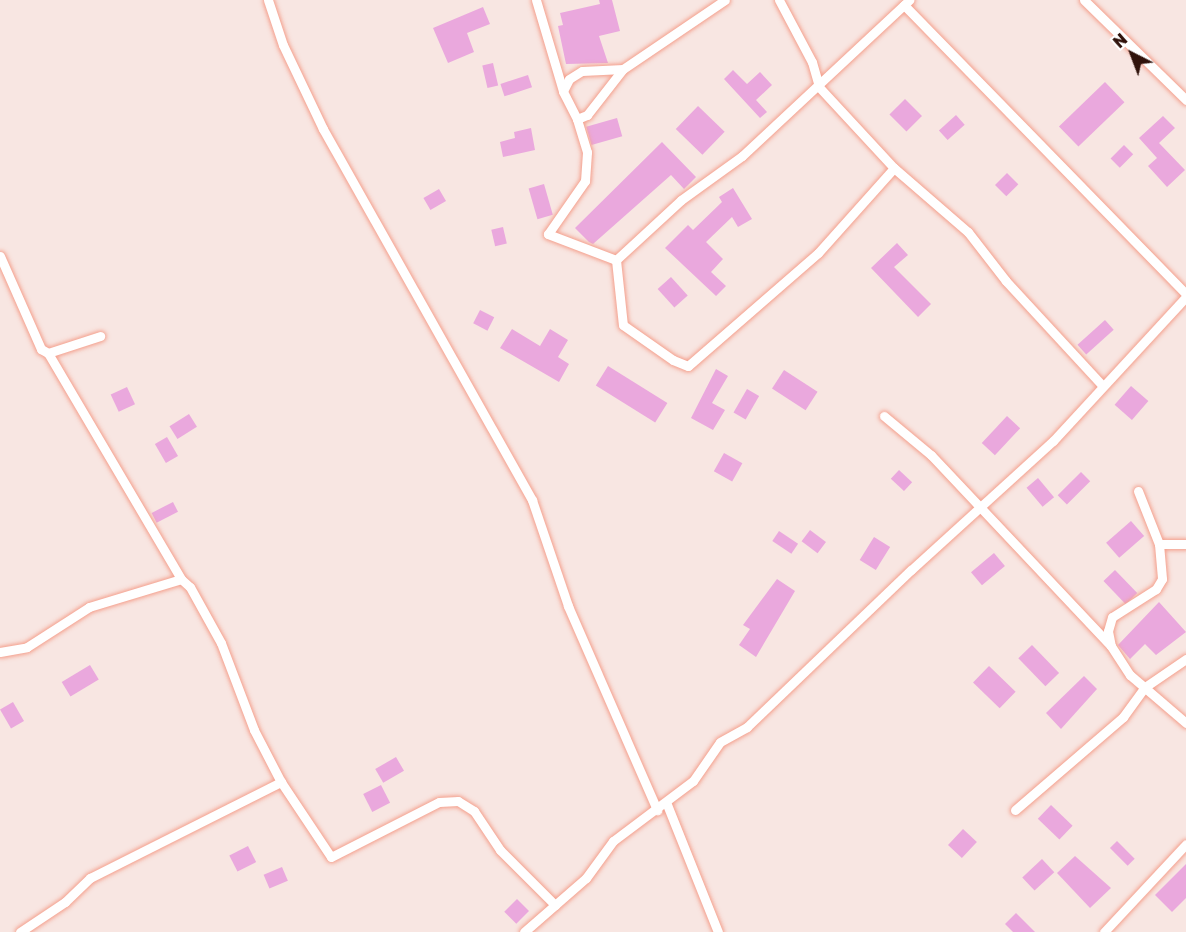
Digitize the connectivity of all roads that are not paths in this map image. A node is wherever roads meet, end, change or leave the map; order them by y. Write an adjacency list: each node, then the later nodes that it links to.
1 (268, 0): 32 (street)
2 (536, 0): 9 (street)
3 (725, 0): 7 (street)
4 (779, 0): 8 (street)
5 (1084, 0): 10 (street)
6 (906, 3): 8 (street); 15 (street)
7 (623, 69): 9 (street); 11 (street)
8 (819, 87): 12 (street); 14 (street)
9 (563, 91): 11 (street)
10 (1186, 100)
11 (577, 119): 14 (street)
12 (894, 168): 14 (street); 18 (street)
13 (0, 256): 17 (street)
14 (616, 260)
15 (1186, 296): 18 (street)
16 (100, 336): 17 (street)
17 (48, 352): 24 (street)
18 (1101, 384): 21 (street)
19 (884, 416): 21 (street)
20 (1138, 491): 22 (street)
21 (980, 507): 25 (street); 31 (street)
22 (1159, 544): 23 (street); 25 (street)
23 (1186, 544)
24 (181, 579): 26 (street); 30 (street)
25 (1111, 646): 28 (street)
26 (0, 652)
27 (1186, 659): 28 (street)
28 (1145, 687): 29 (street); 33 (street)
29 (1186, 723)
30 (281, 782): 35 (street); 36 (street)
31 (666, 802): 32 (street); 38 (street)
32 (657, 810): 35 (street)
33 (1015, 810)
34 (1186, 844): 39 (street)
35 (555, 905): 37 (street)
36 (20, 932)
37 (524, 932)
38 (718, 932)
39 (1104, 932)

